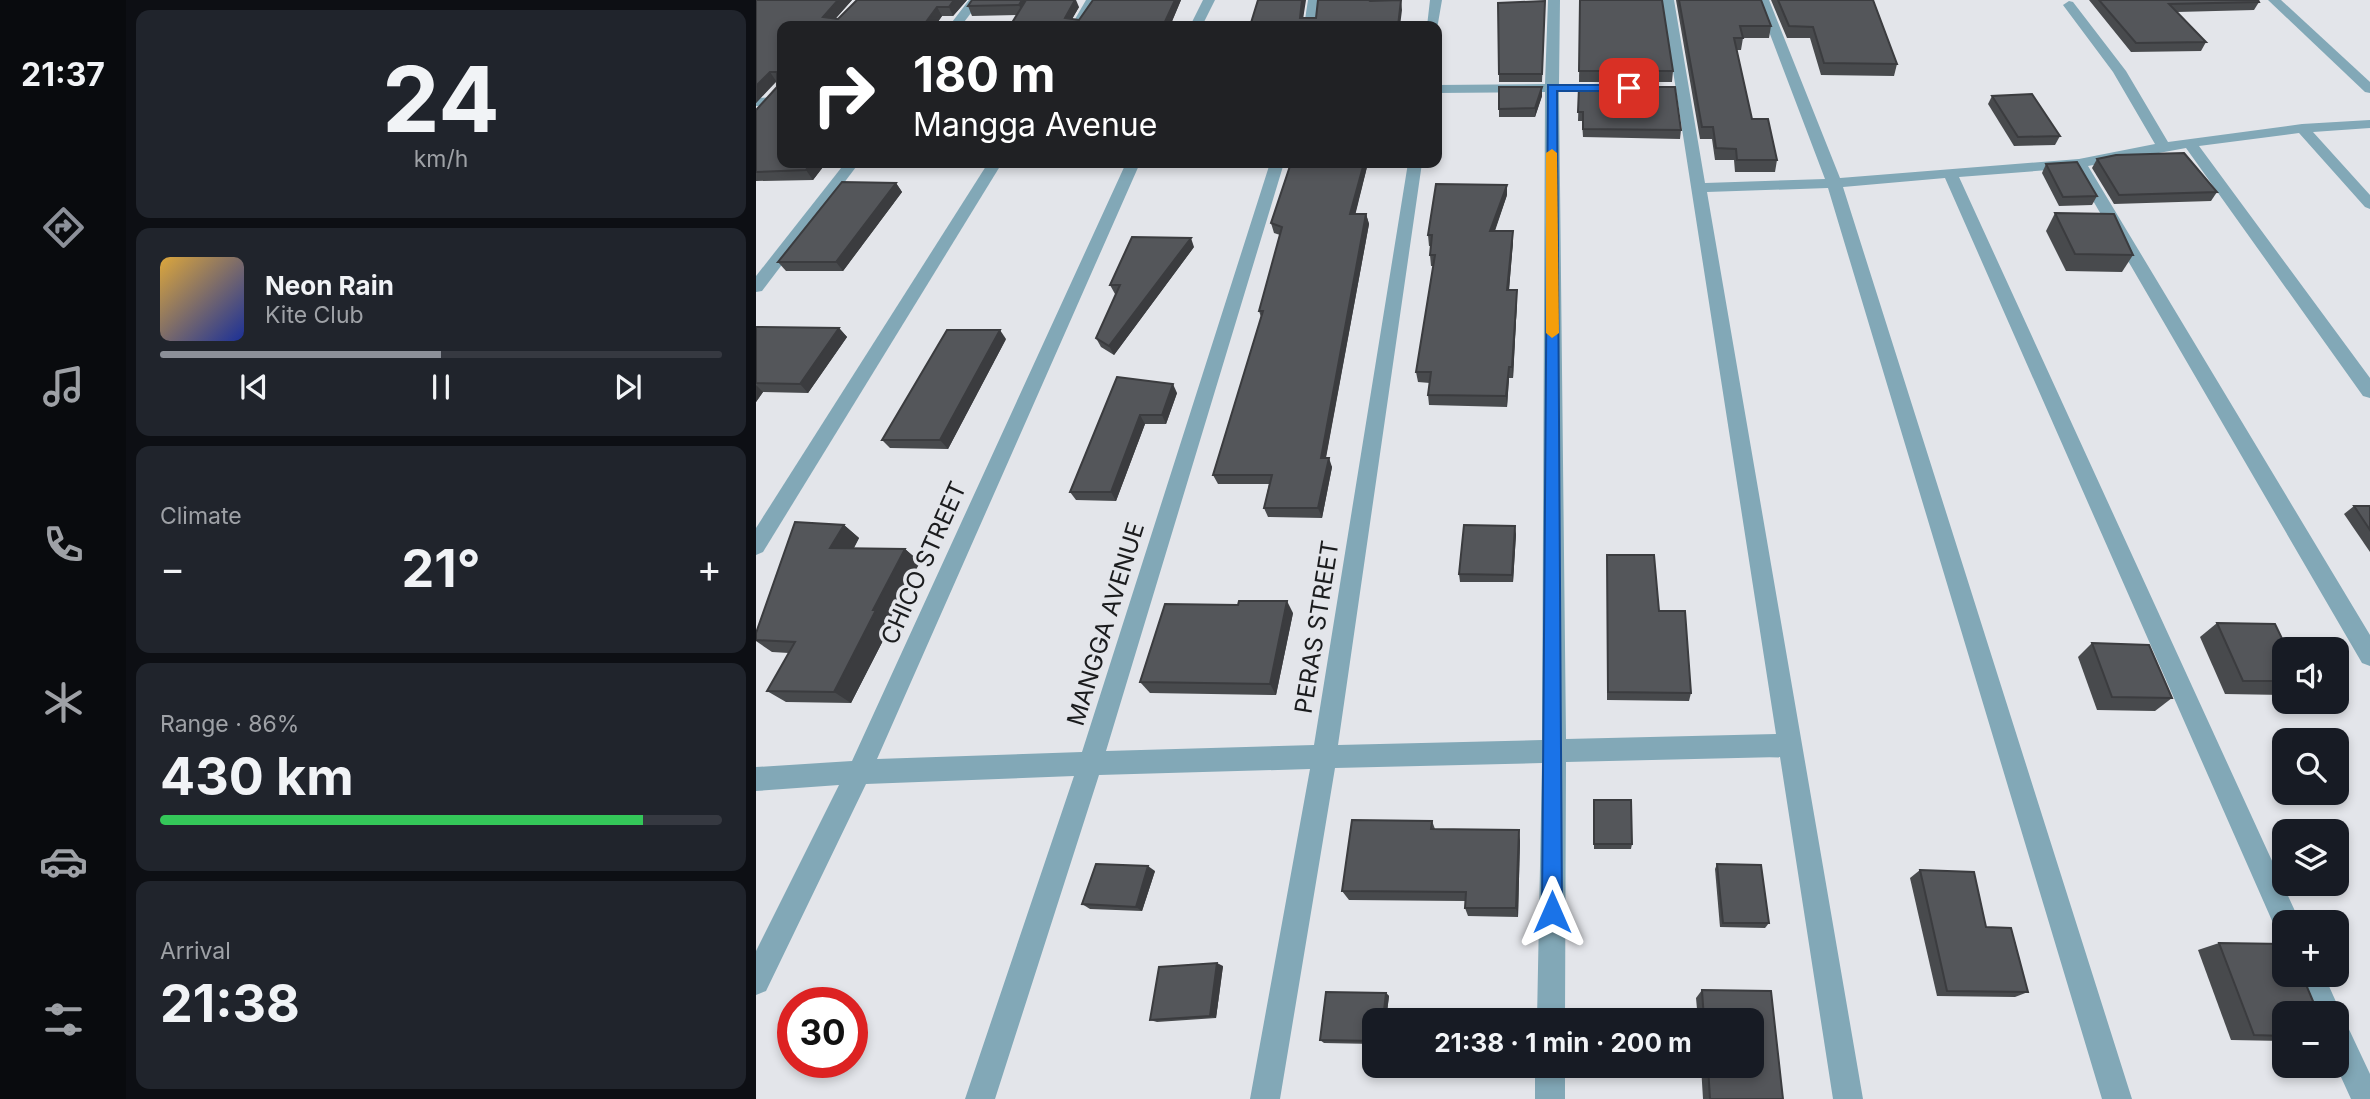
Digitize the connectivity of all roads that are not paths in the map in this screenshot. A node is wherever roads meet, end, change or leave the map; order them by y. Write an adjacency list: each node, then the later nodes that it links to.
1 (975, 0): 11 (street)
2 (1092, 0): 12 (street)
3 (1209, 0): 13 (street)
4 (1314, 0): 14 (street)
5 (1436, 0): 15 (street)
6 (1554, 0): 16 (street)
7 (1668, 0): 34 (street)
8 (1763, 0): 33 (street)
9 (2274, 0): 19 (street)
10 (2069, 5): 25 (street)
11 (959, 21)
12 (1080, 21)
13 (1198, 21)
14 (1311, 21)
15 (1434, 21)
16 (1552, 88): 17 (street); 18 (street); 41 (street)
17 (1616, 88)
18 (1442, 89)
19 (2370, 89)
20 (769, 101): 21 (street)
21 (756, 116)
22 (2370, 124): 23 (street)
23 (2302, 128): 24 (street); 35 (street)
24 (2189, 143): 25 (street); 37 (street)
25 (2164, 147): 26 (street)
26 (2080, 163): 32 (street); 39 (street)
27 (848, 168): 36 (street)
28 (992, 168): 38 (street)
29 (1130, 168): 44 (street, CHICO STREET)
30 (1275, 168): 43 (street, MANGGA AVENUE)
31 (1414, 168): 42 (street, PERAS STREET)
32 (1950, 174): 33 (street); 46 (street)
33 (1834, 183): 34 (street); 55 (street)
34 (1698, 188): 40 (street)
35 (2370, 204)
36 (756, 287)
37 (2370, 391)
38 (756, 546)
39 (2370, 656)
40 (1790, 745): 41 (street); 54 (street)
41 (1554, 750): 42 (street); 48 (street)
42 (1324, 758): 43 (street); 52 (street, PERAS STREET)
43 (1090, 764): 44 (street); 51 (street, MANGGA AVENUE)
44 (859, 772): 45 (street); 47 (street, CHICO STREET)
45 (756, 779)
46 (2282, 910)
47 (756, 981)
48 (1551, 1008)
49 (2349, 1062): 56 (street)
50 (1550, 1078): 53 (street)
51 (980, 1099)
52 (1265, 1099)
53 (1550, 1099)
54 (1848, 1099)
55 (2117, 1099)
56 (2366, 1099)

